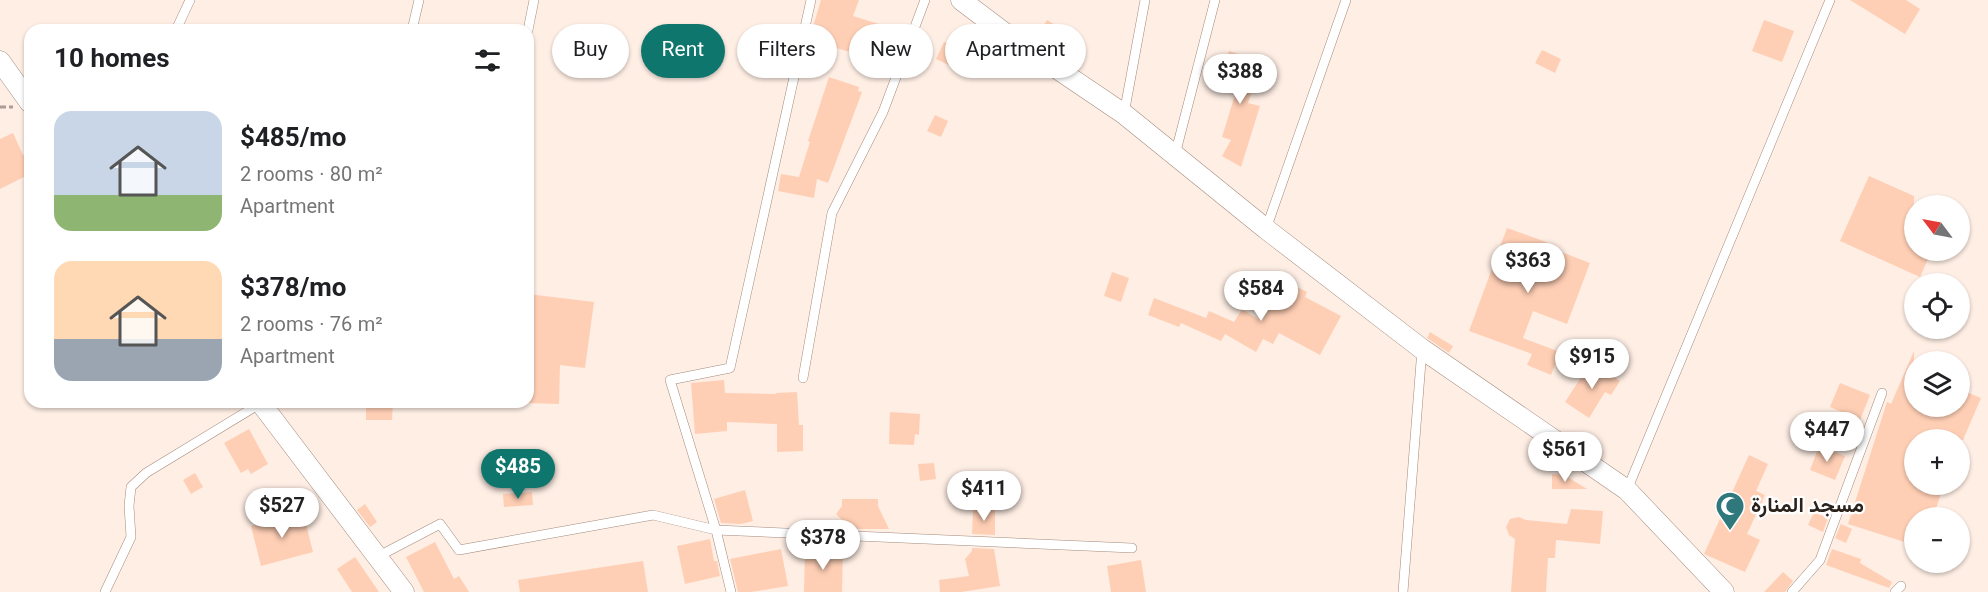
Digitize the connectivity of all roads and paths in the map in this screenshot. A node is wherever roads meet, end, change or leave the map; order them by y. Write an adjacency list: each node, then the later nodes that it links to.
1 (190, 0): 11 (lane)
2 (418, 0): 12 (lane)
3 (534, 0): 13 (lane)
4 (811, 0): 25 (lane)
5 (925, 0): 20 (lane)
6 (961, 0): 16 (street)
7 (1145, 0): 16 (lane)
8 (1215, 0): 17 (lane)
9 (1346, 0): 18 (lane)
10 (1830, 0): 24 (lane)
11 (179, 24)
12 (413, 24)
13 (529, 24)
14 (0, 61): 15 (street)
15 (24, 95)
16 (1124, 114): 17 (street)
17 (1175, 155): 18 (street)
18 (1266, 229): 19 (street)
19 (1422, 349): 24 (street); 31 (lane)
20 (802, 378)
21 (1882, 393): 33 (lane)
22 (252, 408): 28 (lane)
23 (264, 408): 27 (street)
24 (1627, 490): 32 (street)
25 (716, 530): 26 (lane); 27 (lane); 30 (lane)
26 (1132, 548)
27 (377, 557): 29 (street)
28 (105, 592)
29 (404, 592)
30 (731, 592)
31 (1403, 592)
32 (1724, 592)
33 (1792, 592)

